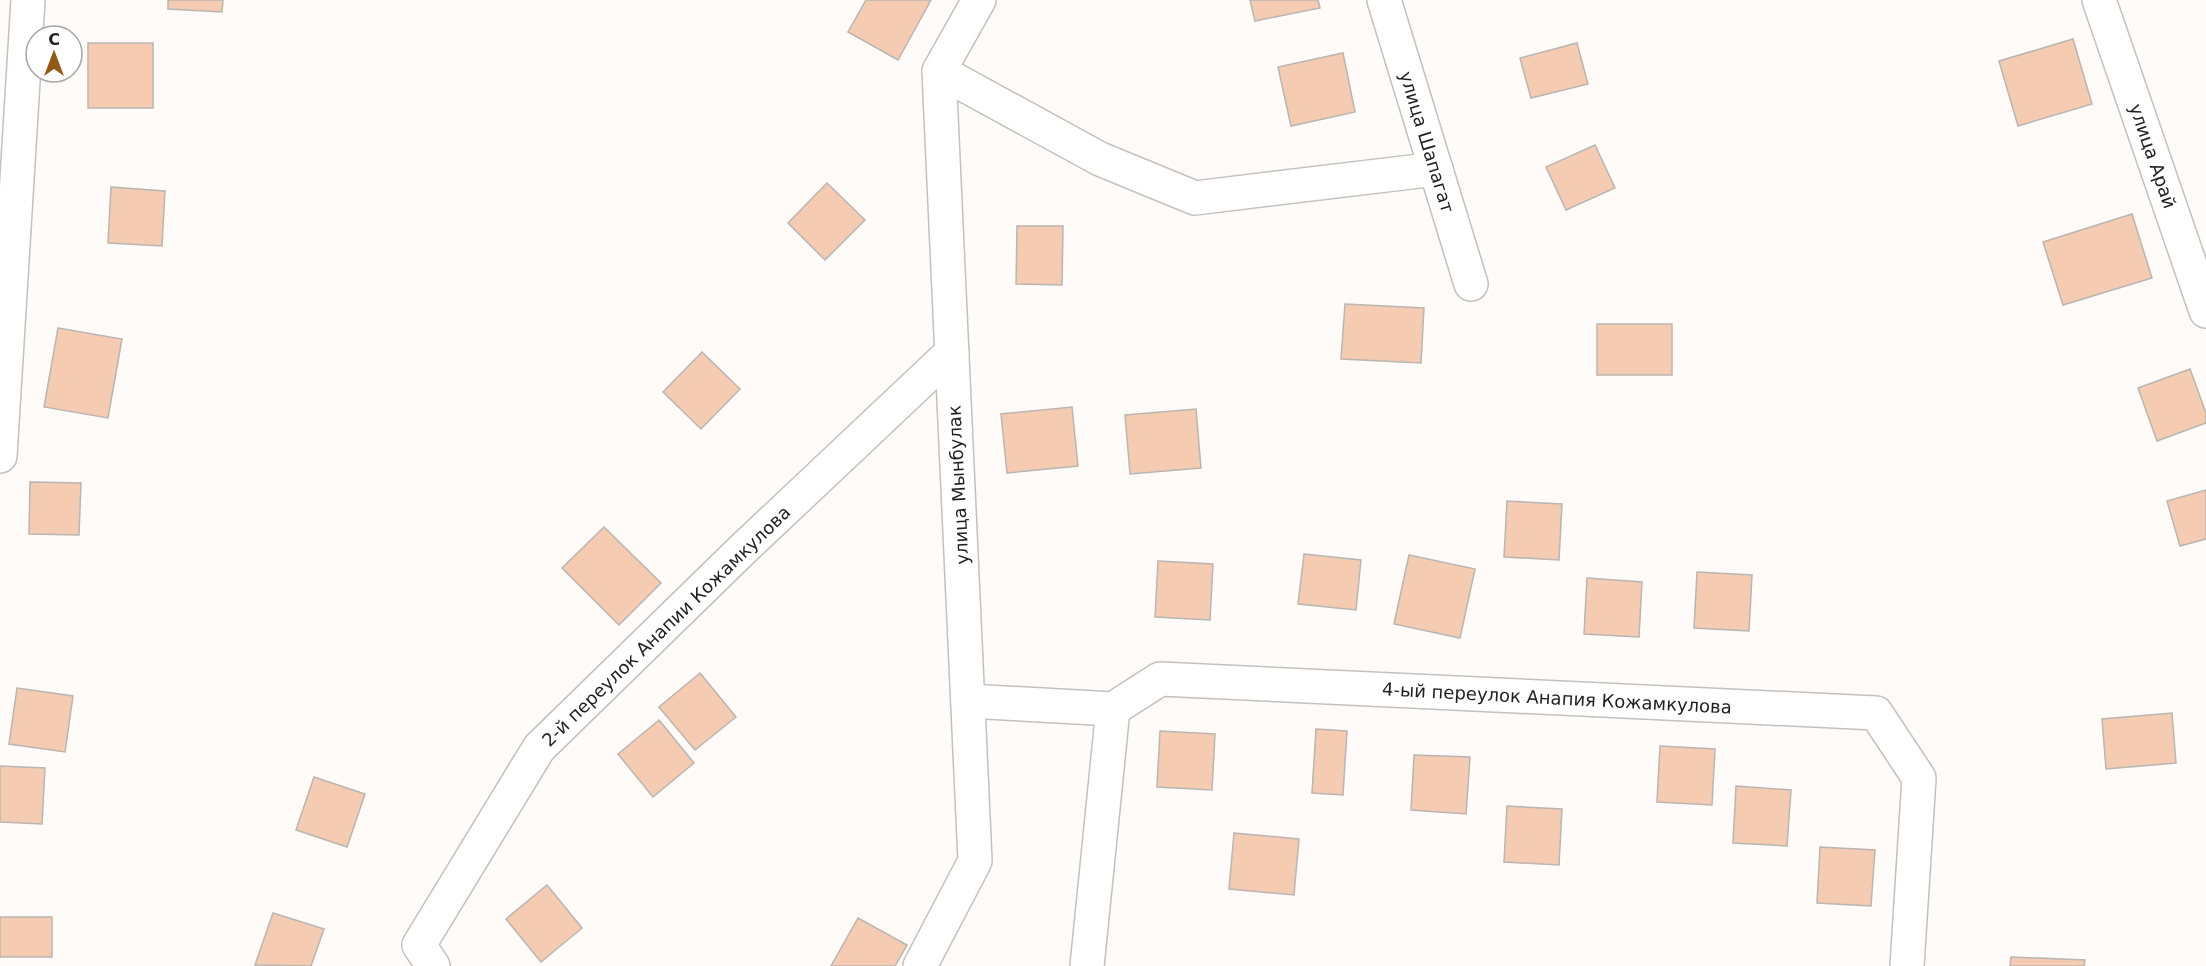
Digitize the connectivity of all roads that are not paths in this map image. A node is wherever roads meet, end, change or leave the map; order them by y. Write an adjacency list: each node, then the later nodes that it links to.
1 (28, 0): 11 (street)
2 (979, 0): 5 (street)
3 (1384, 0): 6 (street, улица Шапагат)
4 (2099, 0): 7 (street, улица Арай)
5 (939, 71): 6 (street); 10 (street, улица Мынбулак)
6 (1436, 169): 8 (street, улица Шапагат)
7 (2199, 265): 9 (street, улица Арай)
8 (1471, 284)
9 (2206, 311)
10 (952, 352): 12 (street, улица Мынбулак); 14 (street, 2-й переулок Анапии Кожамкулова)
11 (0, 456)
12 (968, 701): 13 (street); 15 (street, улица Мынбулак)
13 (1113, 709): 16 (street); 17 (street, 4-ый переулок Анапия Кожамкулова)
14 (433, 966)
15 (920, 966)
16 (1087, 966)
17 (1907, 966)

